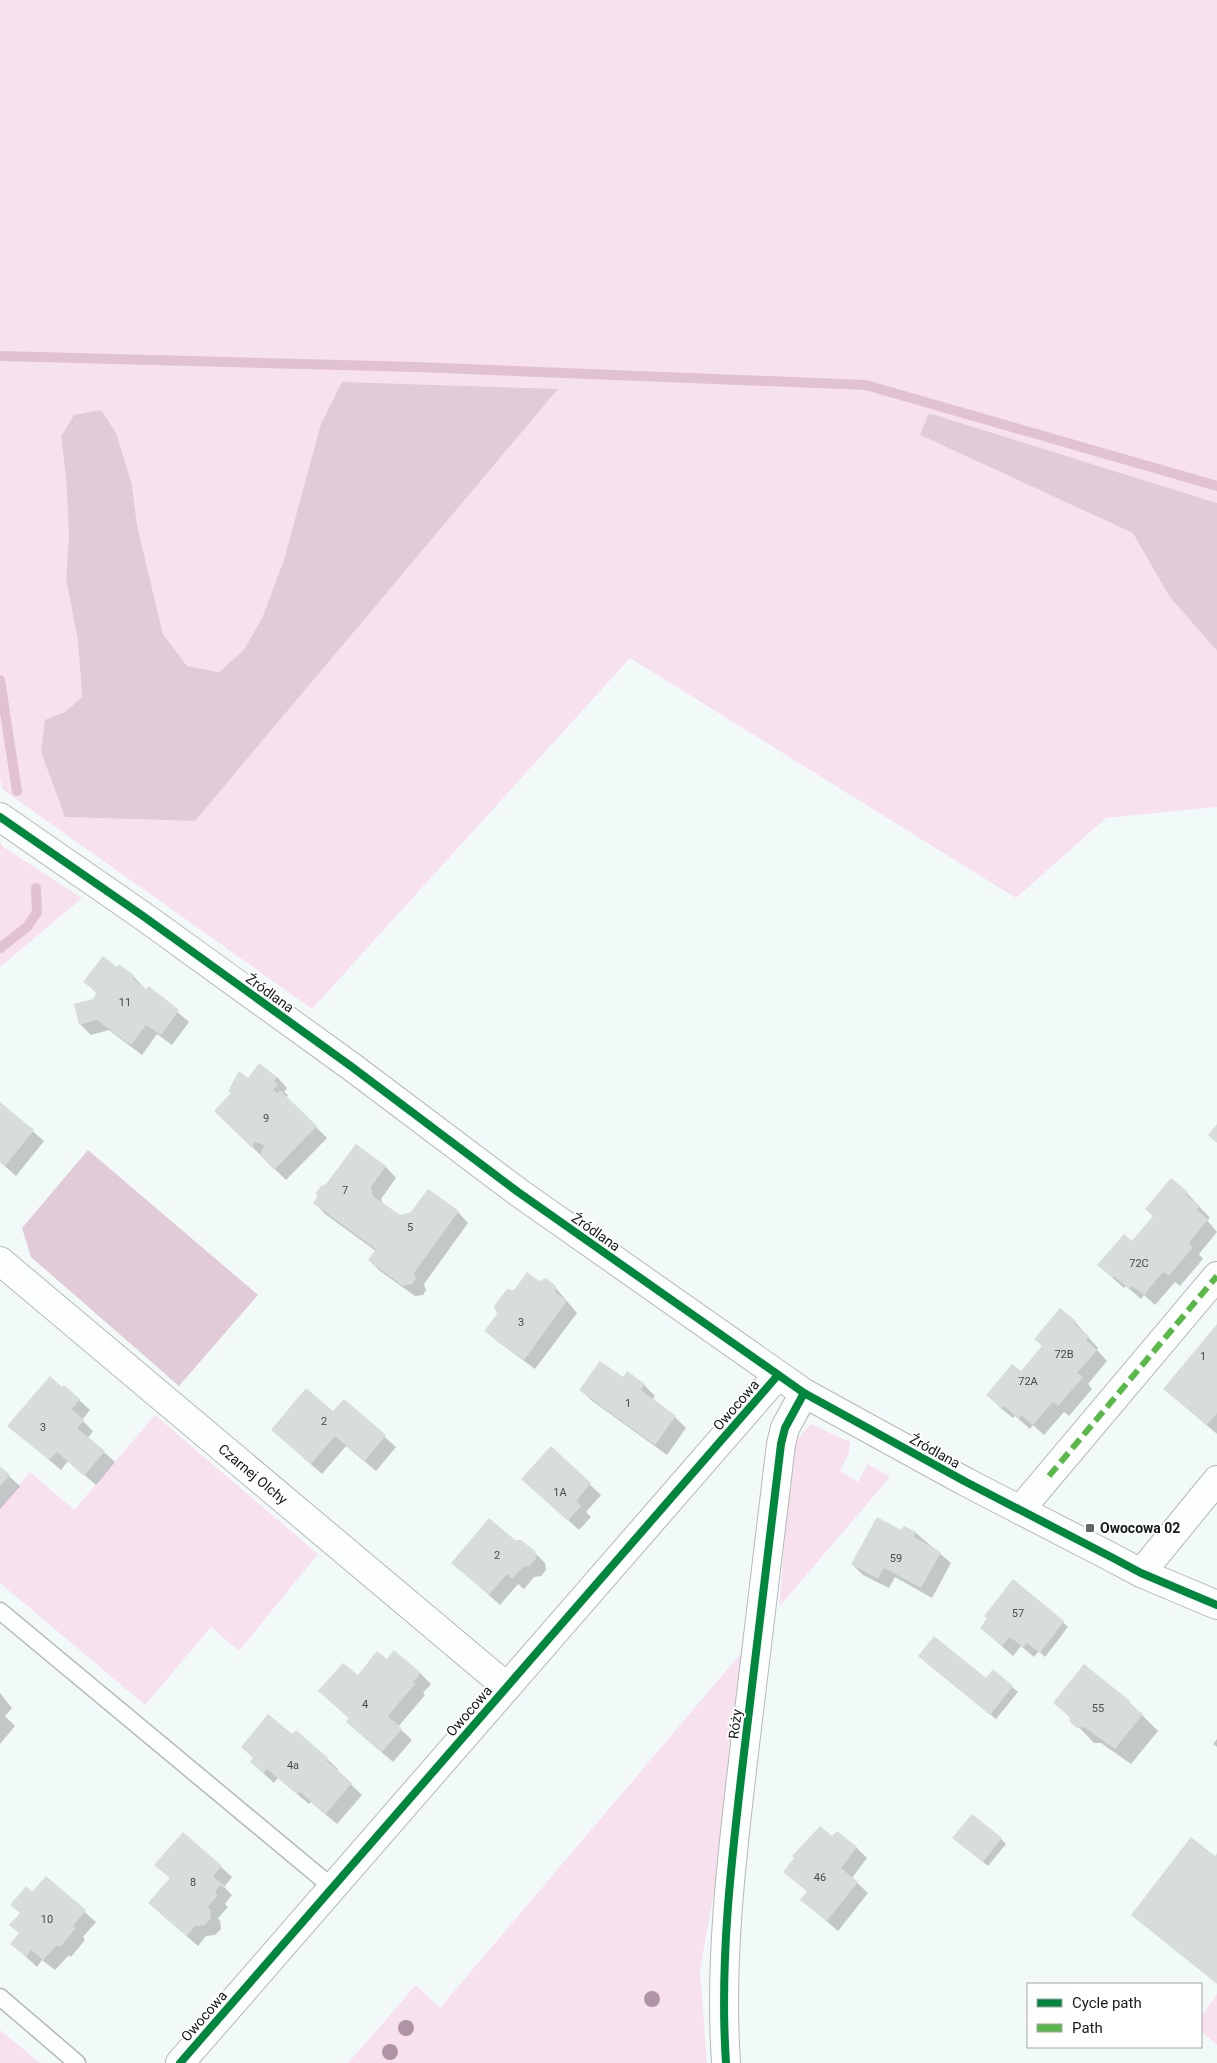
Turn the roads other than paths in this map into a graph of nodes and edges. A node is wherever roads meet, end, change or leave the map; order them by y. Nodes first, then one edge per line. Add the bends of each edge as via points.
1 (0, 817) edge
2 (0, 1261) edge
3 (1217, 1276) edge
4 (778, 1375) junction
5 (804, 1393) junction
6 (1217, 1480) edge
7 (1020, 1510) junction
8 (1141, 1572) junction
9 (1217, 1605) edge
10 (0, 1611) edge
11 (507, 1687) junction
12 (332, 1887) junction
13 (0, 1997) edge
14 (77, 2063) edge
15 (180, 2063) edge
16 (726, 2063) edge

1 - 4 street, Źródlana via 144,916 518,1192
2 - 11 street, Czarnej Olchy
3 - 7 street
4 - 5 street, Źródlana
4 - 11 street, Owocowa
5 - 7 street, Źródlana
5 - 16 street, Róży via 785,1428 781,1444 738,1808 727,1912
6 - 8 street
7 - 8 street, Źródlana
8 - 9 street, Źródlana
10 - 12 lane
11 - 12 street, Owocowa
12 - 15 street, Owocowa
13 - 14 lane

